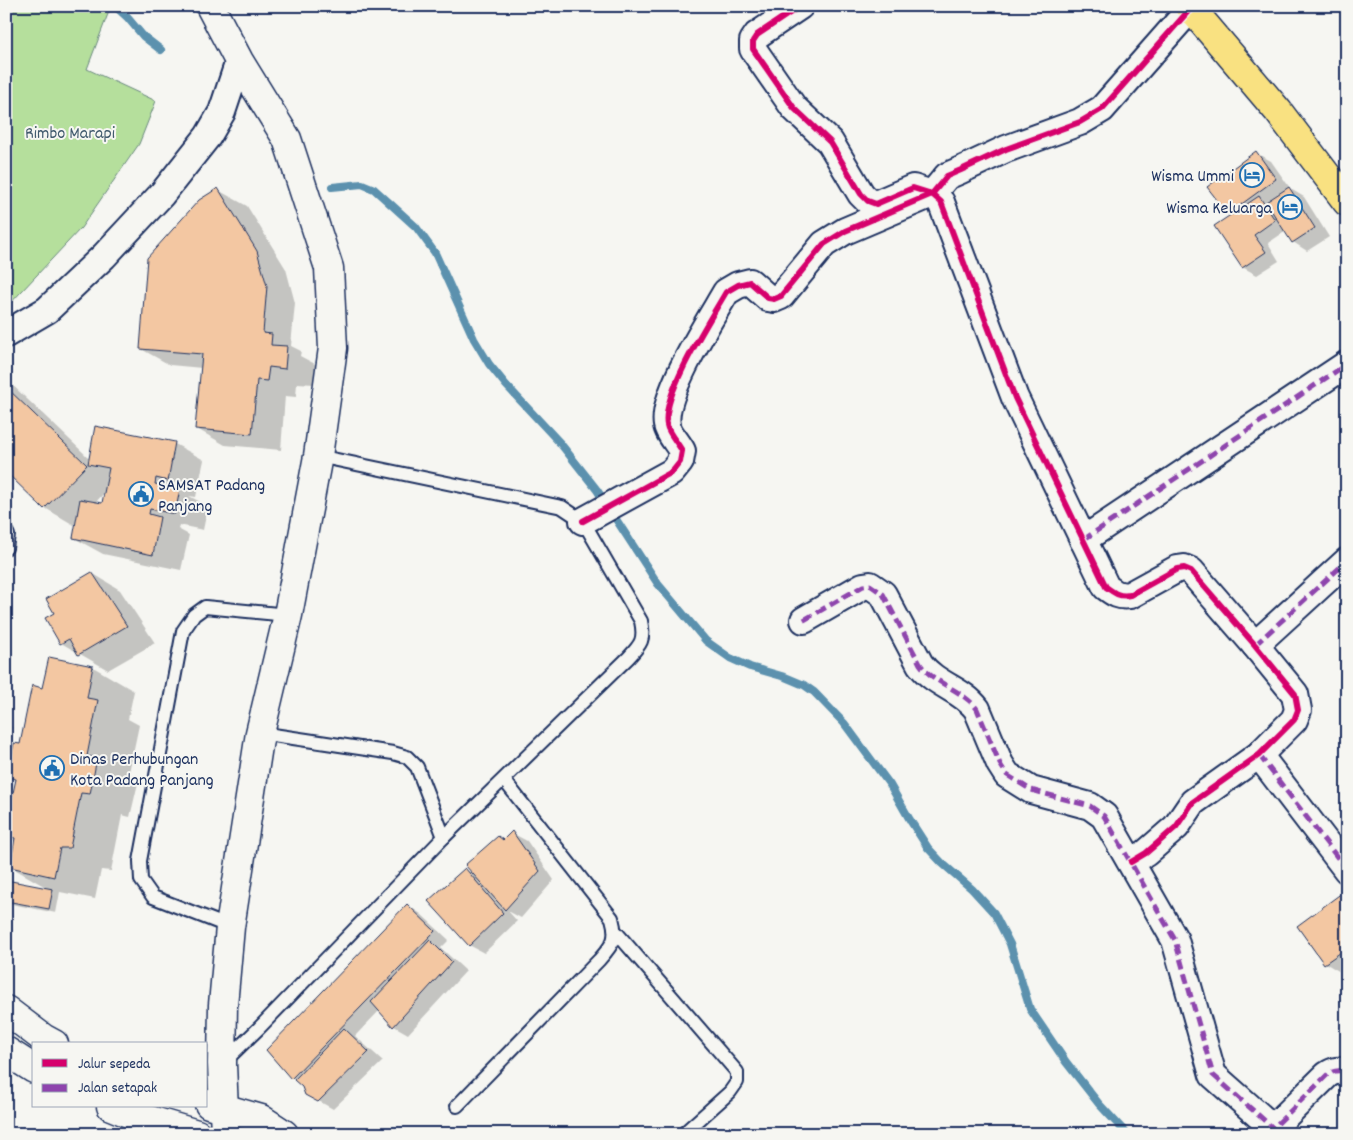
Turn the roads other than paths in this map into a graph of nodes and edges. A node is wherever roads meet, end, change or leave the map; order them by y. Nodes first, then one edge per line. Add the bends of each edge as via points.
1 (210, 6) edge
2 (800, 6) edge
3 (1190, 7) edge
4 (239, 61) junction
5 (932, 194) junction
6 (1347, 202) edge
7 (6, 334) edge
8 (1347, 364) edge
9 (318, 456) junction
10 (584, 521) junction
11 (6, 531) edge
12 (1083, 540) junction
13 (6, 548) edge
14 (1347, 561) edge
15 (288, 615) junction
16 (804, 620) dead end
17 (1255, 645) junction
18 (260, 733) junction
19 (1259, 755) junction
20 (504, 780) junction
21 (444, 837) junction
22 (1131, 862) junction
23 (1347, 870) edge
24 (230, 927) junction
25 (616, 932) junction
26 (6, 1010) edge
27 (51, 1042) edge
28 (6, 1051) edge
29 (222, 1064) junction
30 (32, 1068) edge
31 (1347, 1072) edge
32 (457, 1106) dead end
33 (116, 1108) edge
34 (219, 1115) edge
35 (1270, 1131) edge
36 (197, 1134) edge
37 (284, 1134) edge
38 (683, 1134) edge

1 - 4 main road
2 - 5 street via 753,41 753,49 794,108 830,142 868,201 876,204 913,188
3 - 5 street via 1102,109 1080,122 1006,149 947,176
3 - 6 highway via 1278,112
4 - 7 street via 222,112 208,136 162,194 47,310
4 - 9 main road via 287,139 329,268 333,348
5 - 10 street via 845,231 824,244 781,296 768,298 750,282 726,292 676,383 667,409 667,426 682,451 680,462 672,472
5 - 12 street via 941,202 1014,398
8 - 12 street
9 - 10 lane via 562,506
9 - 15 main road
10 - 20 lane via 641,621 644,633 628,658
11 - 13 lane
12 - 17 street via 1106,587 1122,596 1130,596 1177,569 1191,571
14 - 17 street
15 - 18 main road
15 - 24 lane via 205,607 183,630 179,650 140,861 141,880 153,897
16 - 22 street via 863,586 875,588 883,594 926,672 971,701 1008,775 1031,790 1097,809
17 - 19 street via 1295,694 1298,710 1294,720
18 - 21 lane via 407,757 417,768
18 - 24 main road
19 - 22 street via 1193,802 1176,826
19 - 23 street
20 - 21 lane
20 - 25 lane via 612,918
21 - 29 lane
22 - 35 street via 1175,940 1213,1075
24 - 29 main road
25 - 32 lane via 611,947
25 - 38 lane via 737,1072 737,1082 730,1092
26 - 27 main road
28 - 30 main road
29 - 34 main road
31 - 35 street via 1333,1070 1327,1074
33 - 36 main road
34 - 37 main road via 260,1119

